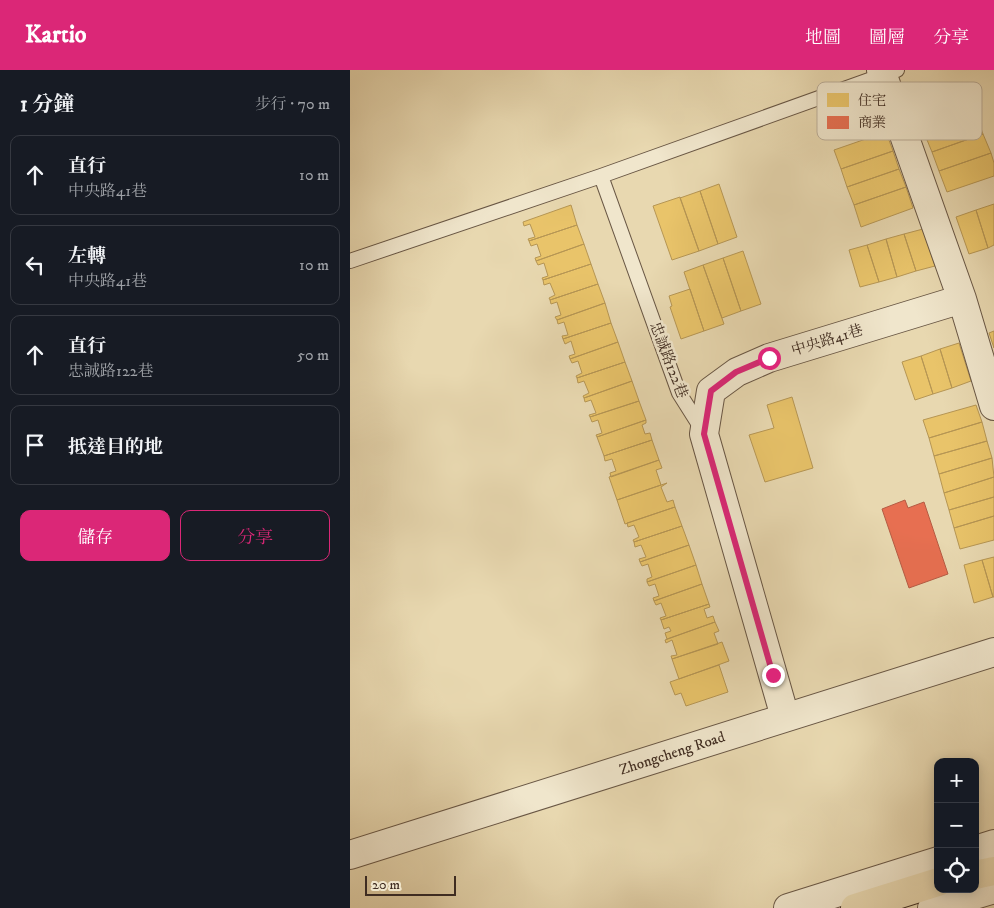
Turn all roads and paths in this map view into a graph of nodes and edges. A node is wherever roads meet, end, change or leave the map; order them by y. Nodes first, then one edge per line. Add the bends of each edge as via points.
1 (887, 71) edge
2 (857, 82) edge
3 (817, 97) edge
4 (910, 140) edge
5 (601, 176) junction
6 (350, 261) edge
7 (962, 299) junction
8 (994, 406) edge
9 (704, 434) junction
10 (994, 652) edge
11 (784, 717) junction
12 (994, 844) edge
13 (979, 849) edge
14 (350, 855) edge
15 (934, 862) edge
16 (994, 871) edge
17 (979, 874) edge
18 (934, 883) edge
19 (994, 888) edge
20 (788, 908) edge
21 (856, 908) edge
22 (932, 908) edge

1 - 2 lane
3 - 5 lane
4 - 7 street
5 - 6 lane
5 - 9 lane, 忠誠路122巷 via 679,393
7 - 8 street
7 - 9 street, 中央路41巷 via 769,358 736,372 711,391
9 - 11 street, 忠誠路122巷
10 - 11 street, Zhongcheng Road
11 - 14 street, Zhongcheng Road
12 - 13 street
15 - 20 street
16 - 17 highway
18 - 21 highway
19 - 22 street

